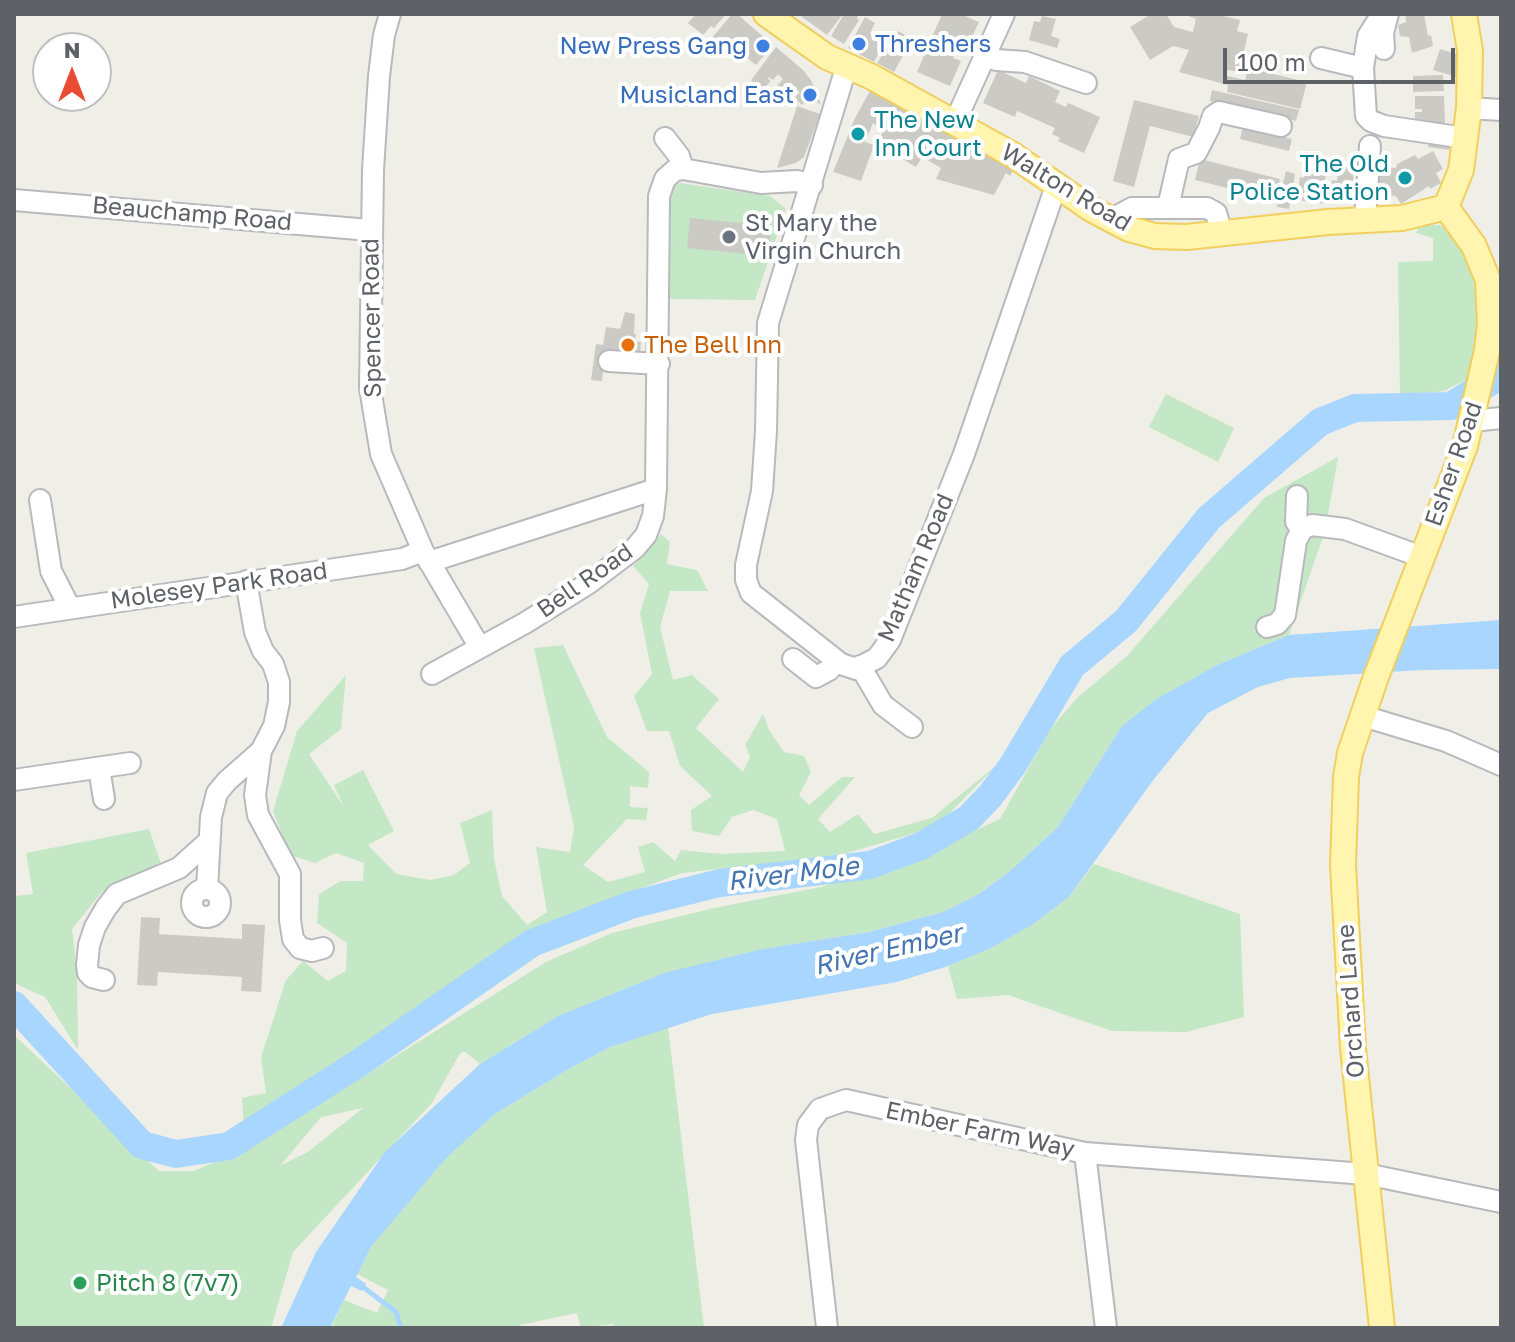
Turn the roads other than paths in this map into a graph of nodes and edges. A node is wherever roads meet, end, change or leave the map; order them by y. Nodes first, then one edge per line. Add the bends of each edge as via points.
1 (390, 14) edge
2 (766, 14) edge
3 (1004, 14) edge
4 (1382, 14) edge
5 (1388, 14) edge
6 (1464, 14) edge
7 (1384, 49) dead end
8 (985, 53) junction
9 (1321, 58) dead end
10 (847, 65) junction
11 (1363, 68) junction
12 (1086, 83) dead end
13 (1469, 108) junction
14 (1501, 110) edge
15 (955, 122) junction
16 (1281, 126) dead end
17 (665, 138) dead end
18 (1465, 138) junction
19 (1370, 146) dead end
20 (683, 169) junction
21 (1057, 183) junction
22 (812, 185) junction
23 (14, 200) edge
24 (1168, 207) junction
25 (1446, 207) junction
26 (1110, 220) junction
27 (1365, 220) junction
28 (370, 230) junction
29 (1222, 233) junction
30 (609, 361) dead end
31 (659, 364) junction
32 (1474, 414) junction
33 (1501, 418) edge
34 (656, 489) junction
35 (1297, 496) dead end
36 (40, 500) dead end
37 (1302, 529) junction
38 (426, 557) junction
39 (1422, 557) junction
40 (246, 581) junction
41 (70, 608) junction
42 (14, 617) edge
43 (1267, 627) dead end
44 (479, 646) junction
45 (793, 659) dead end
46 (836, 661) junction
47 (860, 666) junction
48 (432, 674) dead end
49 (1376, 677) joint
50 (1363, 716) junction
51 (912, 727) dead end
52 (261, 751) junction
53 (130, 763) dead end
54 (1501, 765) edge
55 (99, 768) junction
56 (14, 780) edge
57 (104, 799) dead end
58 (209, 841) junction
59 (207, 889) dead end
60 (323, 948) dead end
61 (104, 980) dead end
62 (1085, 1153) junction
63 (1366, 1174) junction
64 (1501, 1202) edge
65 (827, 1328) edge
66 (1106, 1328) edge
67 (1382, 1328) edge

1 - 28 street, Spencer Road via 379,76
2 - 10 main road, Walton Road via 817,51
3 - 8 street
4 - 11 street via 1368,36
5 - 7 street
6 - 13 main road via 1470,51
8 - 12 street
8 - 15 street
9 - 11 street
10 - 15 main road, Walton Road
10 - 22 street, Matham Road
11 - 18 street via 1366,116 1371,121
13 - 14 street
13 - 18 main road
15 - 21 main road, Walton Road
16 - 24 street via 1219,112 1213,116 1196,153 1179,159
17 - 20 street
18 - 25 main road via 1461,170
19 - 27 street
20 - 22 street via 761,183
20 - 31 street, Bell Road via 669,174 660,189
21 - 26 main road, Walton Road
21 - 47 street, Matham Road via 964,454 890,640 877,658
22 - 46 street, Matham Road via 768,323 762,491 746,580 751,593
23 - 28 street, Beauchamp Road
24 - 26 street via 1132,208
24 - 29 street via 1207,208 1216,213
25 - 27 main road, Walton Road
25 - 32 main road, Esher Road via 1474,246 1488,280 1490,324
26 - 29 main road, Walton Road via 1155,236
27 - 29 main road, Walton Road
28 - 38 street, Spencer Road via 370,388 381,454
30 - 31 street
31 - 34 street, Bell Road
32 - 33 street
32 - 39 main road, Esher Road
34 - 38 street, Molesey Park Road
34 - 44 street, Bell Road via 650,526 635,548 589,583
35 - 37 street via 1296,522
36 - 41 street via 51,571
37 - 39 street via 1326,525
37 - 43 street via 1285,615
38 - 40 street, Molesey Park Road
38 - 44 street, Spencer Road
39 - 49 main road, Esher Road
40 - 41 street, Molesey Park Road
40 - 52 street via 255,632 279,682 274,726
41 - 42 street, Molesey Park Road
44 - 48 street, Bell Road
45 - 46 street via 816,677
46 - 47 street, Matham Road
47 - 51 street via 883,705
49 - 50 main road, Orchard Lane
50 - 54 street via 1446,741
50 - 63 main road, Orchard Lane via 1346,777 1343,865
52 - 58 street via 217,793
52 - 60 street via 258,815 290,874 293,939 300,948
53 - 55 street
55 - 56 street
55 - 57 street
58 - 59 street
58 - 61 street via 179,868 117,894 106,908 95,927 87,965 92,977
62 - 63 street, Ember Farm Way
62 - 65 street, Ember Farm Way via 846,1100 820,1109 808,1125 806,1140
62 - 66 street
63 - 64 street, Ember Farm Way
63 - 67 main road, Orchard Lane

